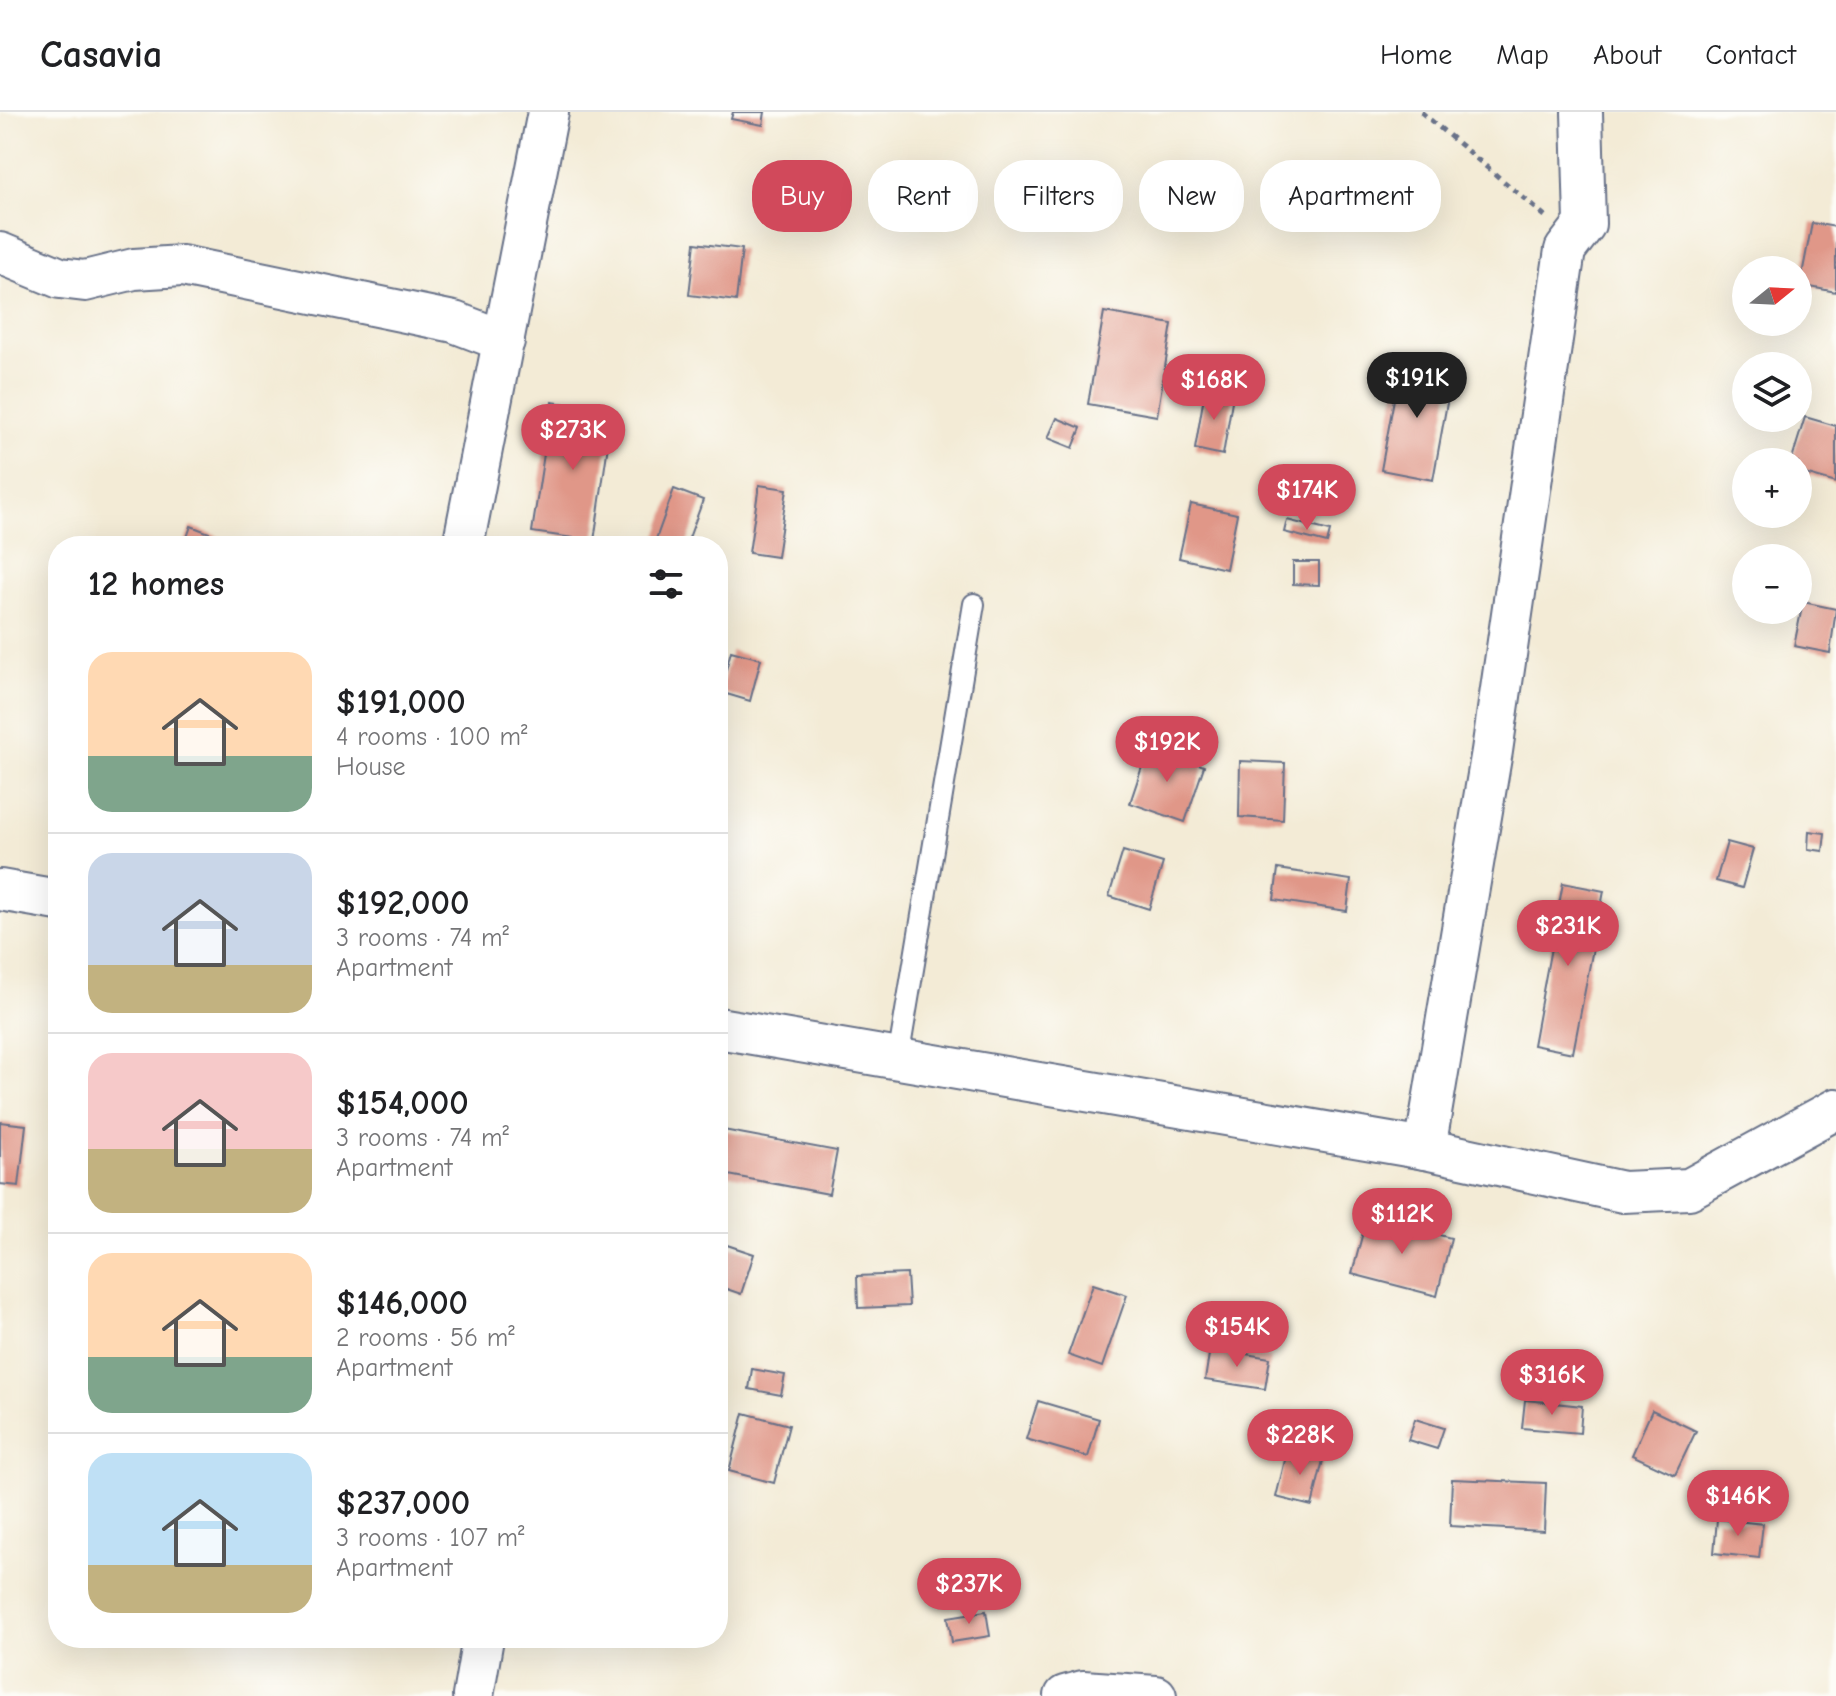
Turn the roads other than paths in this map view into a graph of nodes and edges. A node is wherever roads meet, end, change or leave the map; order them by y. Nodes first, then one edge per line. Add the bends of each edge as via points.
1 (548, 112) edge
2 (1582, 112) edge
3 (0, 253) edge
4 (504, 341) junction
5 (465, 536) edge
6 (974, 604) dead end
7 (0, 890) edge
8 (48, 898) edge
9 (728, 1030) edge
10 (898, 1059) junction
11 (1836, 1109) edge
12 (1425, 1149) junction
13 (481, 1648) edge
14 (473, 1696) edge
15 (1065, 1696) edge
16 (1156, 1696) edge

1 - 4 street
2 - 12 street via 1585,224 1565,250 1492,751
3 - 4 street via 60,278 85,281 134,269 182,266 454,322
4 - 5 street
6 - 10 lane
7 - 8 street
9 - 10 street
10 - 12 street
11 - 12 street via 1689,1189 1623,1192
13 - 14 street
15 - 16 street via 1083,1691

